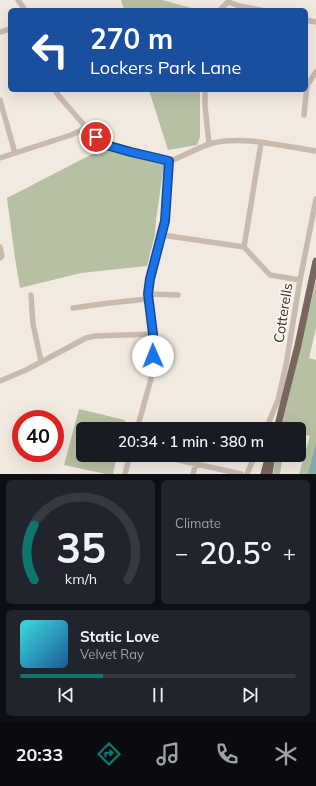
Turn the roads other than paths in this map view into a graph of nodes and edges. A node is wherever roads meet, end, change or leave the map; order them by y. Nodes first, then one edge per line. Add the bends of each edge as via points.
1 (228, 1) edge
2 (250, 8) edge
3 (316, 72) edge
4 (308, 84) edge
5 (56, 92) edge
6 (205, 92) edge
7 (306, 92) edge
8 (0, 100) edge
9 (304, 115) dead end
10 (86, 126) junction
11 (261, 143) junction
12 (209, 144) junction
13 (316, 151) edge
14 (15, 152) junction
15 (0, 158) edge
16 (169, 161) junction
17 (316, 199) edge
18 (162, 234) junction
19 (309, 238) junction
20 (316, 240) edge
21 (0, 247) edge
22 (244, 247) junction
23 (0, 258) edge
24 (316, 261) edge
25 (300, 280) junction
26 (31, 295) dead end
27 (178, 295) dead end
28 (148, 297) junction
29 (73, 308) dead end
30 (153, 334) junction
31 (41, 362) junction
32 (0, 381) edge
33 (139, 422) edge
34 (269, 422) edge
35 (279, 422) edge
36 (128, 462) edge
37 (187, 462) edge
38 (252, 462) edge
39 (268, 462) edge
40 (270, 462) edge
41 (196, 464) junction
42 (125, 474) edge
43 (193, 474) edge
44 (241, 474) edge
45 (247, 474) edge
46 (264, 474) edge
47 (269, 474) edge

1 - 2 street
3 - 4 street
5 - 10 street
6 - 12 street
7 - 9 street
8 - 14 street
10 - 14 street via 71,135
10 - 16 street via 106,145
11 - 12 street via 229,141
11 - 13 street
11 - 22 street
12 - 16 street
14 - 15 street
16 - 18 street
17 - 19 street, Cotterells
18 - 22 street
18 - 28 street
19 - 20 street
19 - 25 street, Cotterells
21 - 23 street
22 - 25 street via 270,274
24 - 35 main road
25 - 34 street, Cotterells via 286,365 278,400
26 - 31 street via 33,324
27 - 28 street
28 - 29 street
28 - 30 street
30 - 31 street via 86,338
30 - 33 street via 151,379
31 - 32 street
36 - 42 street
37 - 41 street
38 - 45 street
39 - 46 main road
40 - 47 main road
41 - 43 street
41 - 44 street

